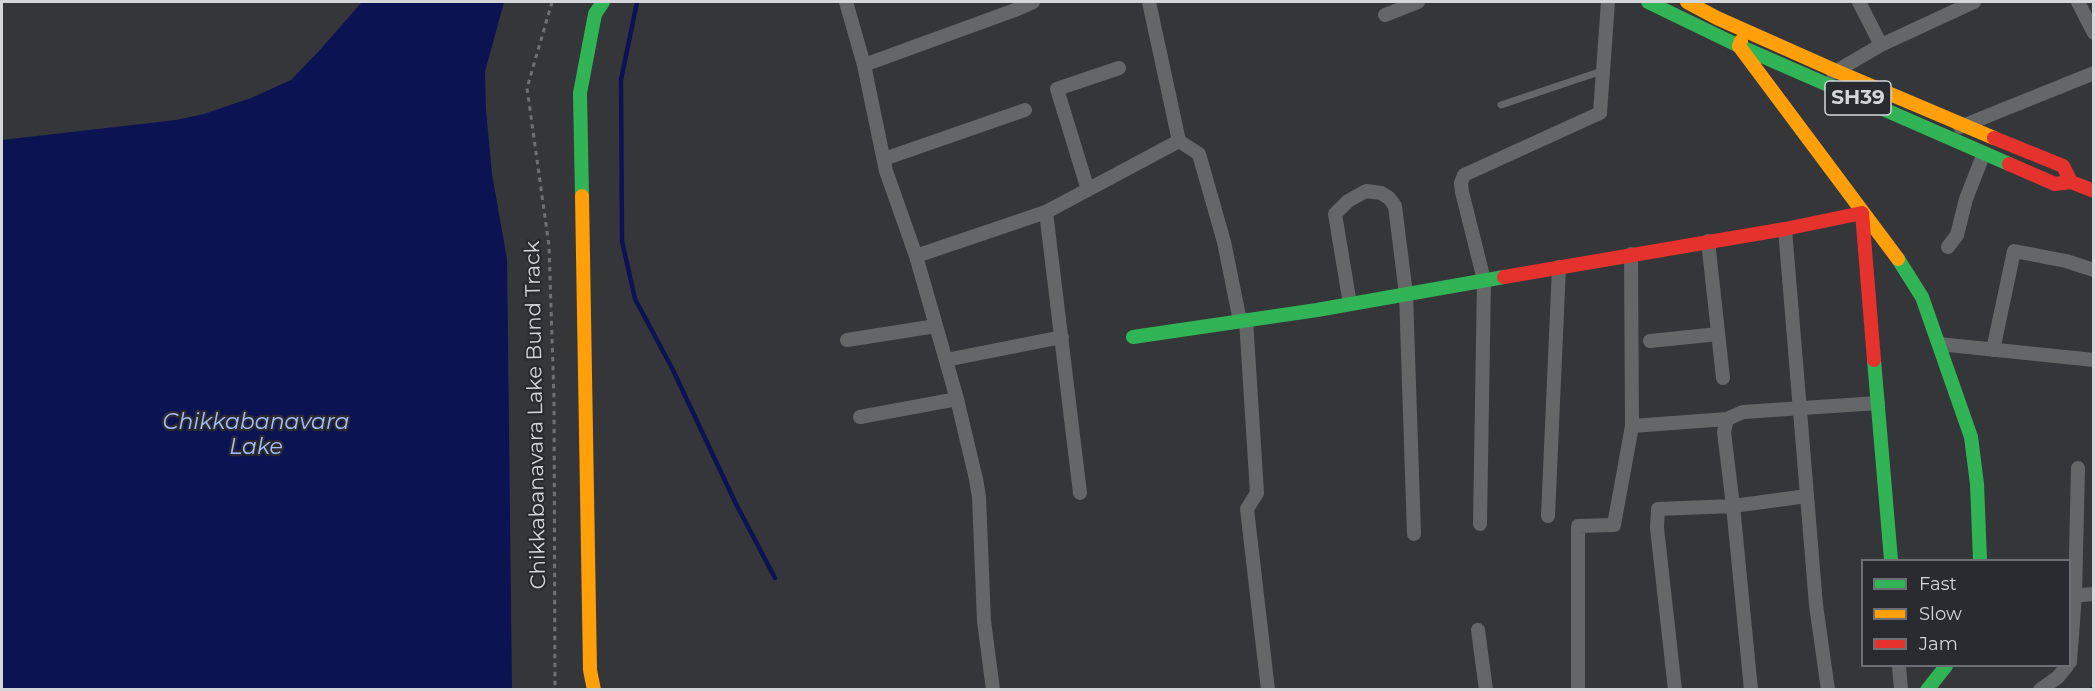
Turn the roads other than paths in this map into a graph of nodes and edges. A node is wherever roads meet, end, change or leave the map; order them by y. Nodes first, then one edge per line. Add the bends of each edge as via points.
1 (603, 2) edge
2 (846, 2) edge
3 (1033, 2) edge
4 (1149, 2) edge
5 (1418, 2) edge
6 (1608, 2) edge
7 (1648, 2) edge
8 (1687, 2) edge
9 (1859, 2) edge
10 (1974, 2) edge
11 (2078, 2) edge
12 (1385, 15) dead end
13 (1745, 30) junction
14 (2094, 33) edge
15 (1881, 45) junction
16 (1739, 46) junction
17 (864, 65) junction
18 (1119, 68) dead end
19 (1602, 71) junction
20 (1836, 71) junction
21 (2094, 73) edge
22 (1818, 81) junction
23 (1501, 105) dead end
24 (1025, 110) dead end
25 (1962, 126) junction
26 (1941, 134) junction
27 (1179, 141) junction
28 (1984, 153) junction
29 (884, 159) junction
30 (2071, 182) junction
31 (1088, 190) junction
32 (2094, 191) edge
33 (1046, 212) junction
34 (1862, 213) junction
35 (1785, 229) junction
36 (1708, 241) junction
37 (1948, 247) dead end
38 (1631, 254) junction
39 (916, 256) junction
40 (1559, 267) junction
41 (2094, 270) edge
42 (1484, 280) junction
43 (1406, 294) junction
44 (1350, 304) junction
45 (1243, 321) junction
46 (936, 326) junction
47 (1718, 334) junction
48 (1062, 337) junction
49 (1133, 337) dead end
50 (847, 340) dead end
51 (1650, 341) dead end
52 (1939, 345) junction
53 (1993, 350) junction
54 (946, 360) junction
55 (2094, 360) edge
56 (1723, 378) dead end
57 (957, 399) junction
58 (1878, 403) junction
59 (1800, 408) junction
60 (860, 417) dead end
61 (1727, 419) junction
62 (1632, 426) junction
63 (2078, 468) dead end
64 (1080, 493) dead end
65 (1807, 496) junction
66 (1732, 506) junction
67 (1548, 516) dead end
68 (1480, 524) dead end
69 (1414, 534) dead end
70 (1891, 559) edge
71 (1980, 559) edge
72 (2094, 594) edge
73 (2072, 595) edge
74 (2071, 612) edge
75 (1478, 630) dead end
76 (1899, 667) edge
77 (1945, 667) edge
78 (2066, 667) edge
79 (594, 690) edge
80 (993, 690) edge
81 (1268, 690) edge
82 (1486, 690) edge
83 (1578, 690) edge
84 (1676, 690) edge
85 (1751, 690) edge
86 (1828, 690) edge
87 (1901, 690) edge
88 (1927, 690) edge
89 (2040, 690) edge

1 - 79 street via 596,14 580,93 590,670
2 - 17 street
3 - 17 street
4 - 27 street
5 - 12 street
6 - 19 street
7 - 16 street, SH39
8 - 13 street
9 - 15 street
10 - 15 street
11 - 14 street
13 - 16 street
13 - 20 street
15 - 20 street
16 - 22 street, SH39
16 - 34 street
17 - 29 street
18 - 31 street via 1057,89
19 - 23 lane
19 - 42 street via 1600,113 1464,175 1462,192
20 - 22 street
20 - 25 street
21 - 25 street
22 - 26 street, SH39
24 - 29 street
25 - 26 street
25 - 30 street via 2063,166
26 - 28 street, SH39
27 - 31 street
27 - 45 street via 1199,153
28 - 30 street, SH39 via 2055,184
28 - 37 street via 1957,235
29 - 39 street
30 - 32 street, SH39
31 - 33 street
33 - 39 street
33 - 48 street
34 - 35 street
34 - 52 street via 1922,297
34 - 58 street
35 - 36 street
35 - 59 street
36 - 38 street
36 - 47 street
38 - 40 street
38 - 62 street
39 - 46 street
40 - 42 street
40 - 67 street
41 - 53 street via 2014,251
42 - 43 street
42 - 68 street
43 - 44 street
43 - 44 street via 1395,206 1381,193 1365,191 1335,214
43 - 69 street
44 - 45 street
45 - 49 street
45 - 81 street via 1257,493 1246,509
46 - 50 street
46 - 54 street
47 - 51 street
47 - 56 street
48 - 54 street
48 - 64 street
52 - 53 street
52 - 71 street via 1971,437
53 - 55 street
54 - 57 street
57 - 60 street
57 - 80 street via 978,497 984,621
58 - 59 street
58 - 70 street
59 - 61 street via 1743,412
59 - 65 street
61 - 62 street
61 - 66 street via 1724,432
62 - 83 street via 1614,525 1578,526
63 - 73 street
65 - 66 street
65 - 86 street
66 - 84 street via 1658,509
66 - 85 street
72 - 73 street
73 - 74 street
75 - 82 street
76 - 87 street
77 - 88 street
78 - 89 street

